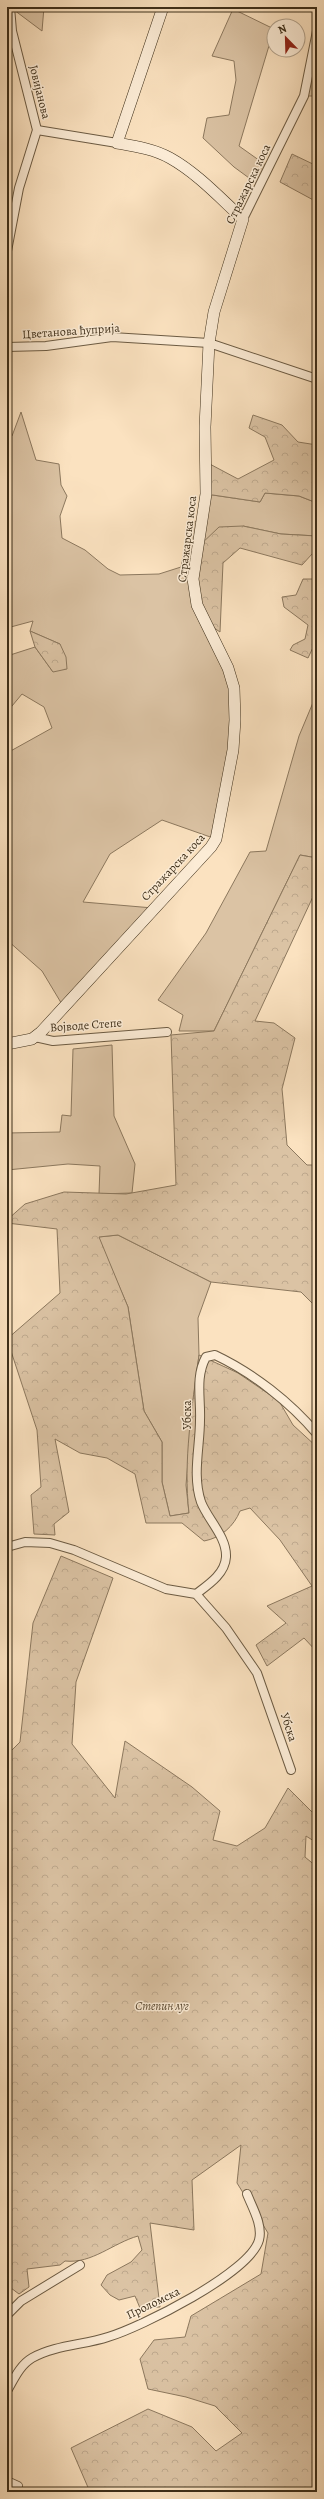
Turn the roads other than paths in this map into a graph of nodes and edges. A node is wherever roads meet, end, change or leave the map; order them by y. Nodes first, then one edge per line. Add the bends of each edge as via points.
1 (10, 7) edge
2 (163, 7) edge
3 (317, 31) edge
4 (37, 130) junction
5 (117, 143) junction
6 (243, 219) junction
7 (7, 252) edge
8 (209, 343) junction
9 (7, 347) edge
10 (317, 379) edge
11 (168, 1032) dead end
12 (35, 1038) junction
13 (7, 1044) edge
14 (317, 1434) edge
15 (7, 1547) edge
16 (196, 1594) junction
17 (291, 1770) dead end
18 (247, 2194) dead end
19 (80, 2265) dead end
20 (7, 2315) edge
21 (7, 2391) edge
22 (7, 2481) edge
23 (18, 2486) dead end

1 - 4 street, Јовијанова via 12,31
2 - 5 street
3 - 6 street, Стражарска коса via 304,96
4 - 5 street
4 - 7 street, Јовијанова via 19,188
5 - 6 street via 170,158 197,177
6 - 8 street, Стражарска коса via 214,312
8 - 9 street, Цветанова ћуприја via 112,337 46,346
8 - 10 street, Цветанова ћуприја
8 - 12 street, Стражарска коса via 205,427 206,494 194,566 194,591 204,621 231,676 235,705 233,750 216,839
11 - 12 street, Војводе Степе via 54,1042
12 - 13 street, Војводе Степе
14 - 16 street, Убска via 281,1398 235,1366 215,1355 206,1357 199,1389 197,1482 202,1503 223,1541 226,1556 218,1575
15 - 16 street via 25,1542 50,1543 74,1550 166,1589
16 - 17 street, Убска via 226,1628 257,1673
18 - 21 street, Проломска via 260,2229 259,2239 252,2254 232,2273 188,2299 114,2335 33,2358 16,2374
19 - 20 street via 21,2301
22 - 23 street

